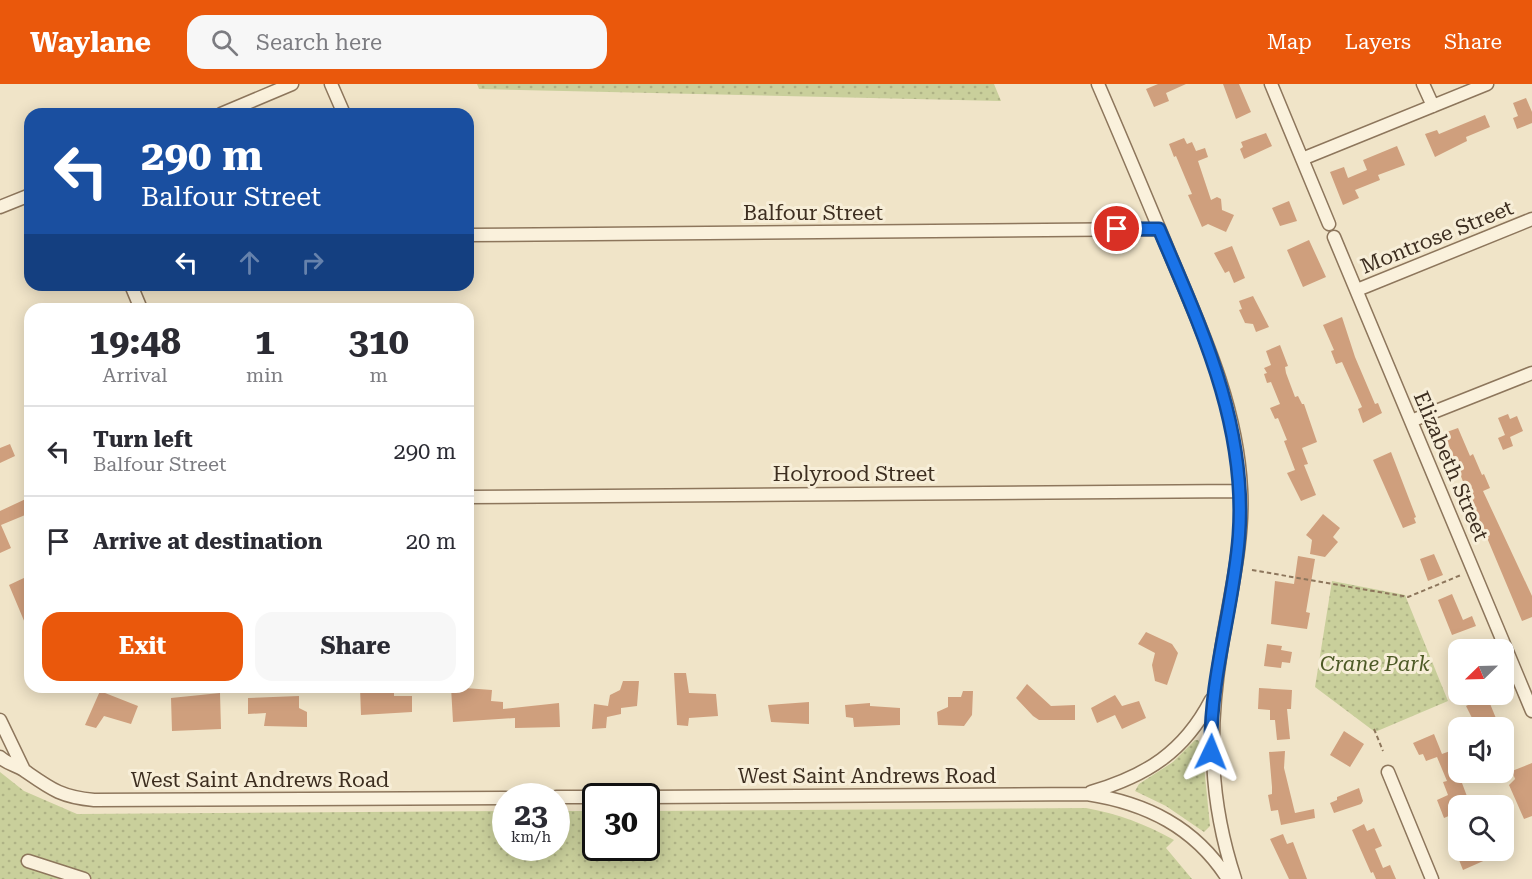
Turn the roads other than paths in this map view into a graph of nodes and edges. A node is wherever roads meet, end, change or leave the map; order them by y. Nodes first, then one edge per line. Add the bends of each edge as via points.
1 (292, 84) edge
2 (331, 84) edge
3 (1098, 84) edge
4 (1271, 84) edge
5 (1424, 84) edge
6 (1488, 84) edge
7 (1433, 106) junction
8 (235, 108) edge
9 (341, 108) edge
10 (1302, 159) junction
11 (24, 197) edge
12 (0, 207) edge
13 (1532, 219) edge
14 (1159, 229) junction
15 (474, 235) edge
16 (1357, 290) junction
17 (1532, 373) edge
18 (1411, 421) junction
19 (1241, 491) junction
20 (474, 497) edge
21 (1214, 694) junction
22 (1532, 711) edge
23 (0, 720) edge
24 (0, 757) edge
25 (24, 770) junction
26 (1388, 772) dead end
27 (1087, 794) junction
28 (660, 796) edge
29 (492, 798) edge
30 (28, 861) dead end
31 (84, 879) edge
32 (1228, 879) edge
33 (1235, 879) edge
34 (1432, 879) edge

1 - 8 street
2 - 9 street
3 - 14 street
4 - 10 street, Elizabeth Street
5 - 7 street
6 - 7 street
7 - 10 street
10 - 16 street, Elizabeth Street
11 - 12 street
13 - 16 street, Montrose Street
14 - 15 street, Balfour Street
14 - 19 street via 1220,379 1238,453
16 - 18 street, Elizabeth Street
17 - 18 street
18 - 22 street, Elizabeth Street
19 - 20 street, Holyrood Street
19 - 21 street via 1239,536
21 - 27 street, West Saint Andrews Road via 1192,731 1158,763 1125,782
21 - 33 street via 1214,795
23 - 25 street, West Saint Andrews Road
24 - 25 street, West Saint Andrews Road
25 - 29 street, West Saint Andrews Road via 54,792 74,799
26 - 34 street
27 - 28 street, West Saint Andrews Road
27 - 32 street, West Saint Andrews Road via 1140,806 1177,825 1201,845
30 - 31 street

